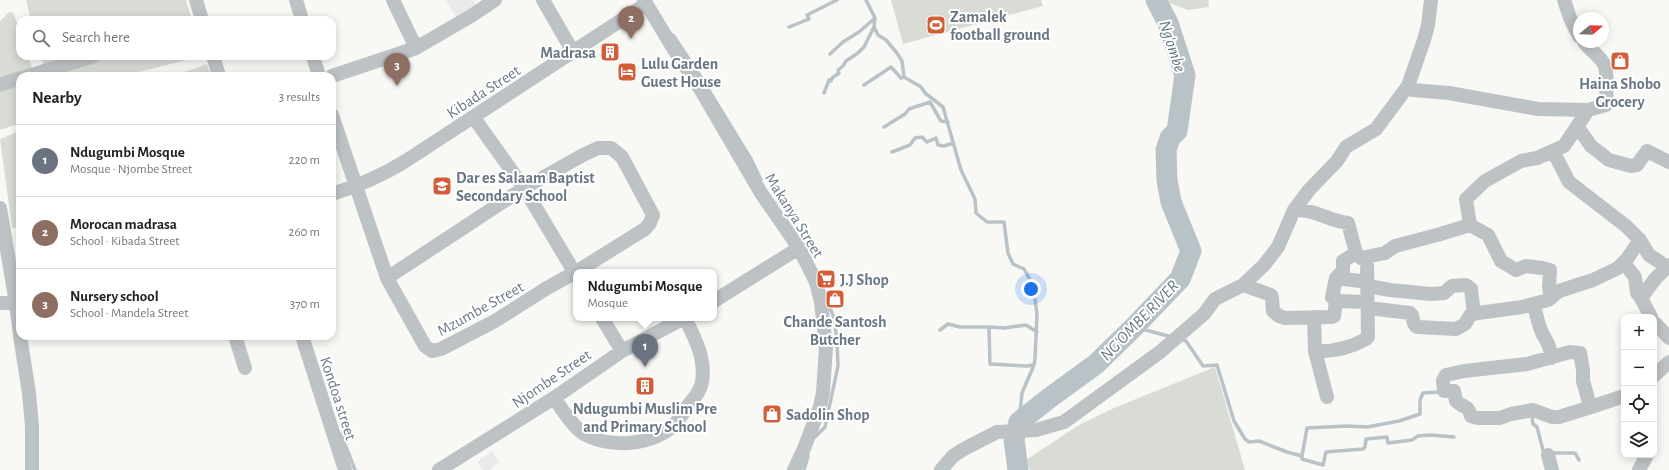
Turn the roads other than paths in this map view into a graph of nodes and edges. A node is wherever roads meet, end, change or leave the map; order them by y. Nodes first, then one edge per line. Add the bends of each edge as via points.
1 (196, 0) edge
2 (296, 0) edge
3 (393, 0) edge
4 (495, 0) edge
5 (543, 0) edge
6 (1564, 0) edge
7 (645, 2) edge
8 (1432, 2) edge
9 (201, 16) edge
10 (301, 16) edge
11 (1573, 24) edge
12 (416, 48) junction
13 (1590, 48) edge
14 (573, 52) junction
15 (81, 60) edge
16 (214, 60) edge
17 (314, 60) edge
18 (41, 72) edge
19 (218, 72) edge
20 (318, 72) edge
21 (336, 75) edge
22 (16, 79) edge
23 (0, 84) edge
24 (1408, 86) junction
25 (1588, 110) junction
26 (474, 118) junction
27 (1577, 126) junction
28 (336, 127) edge
29 (1555, 150) junction
30 (1669, 162) edge
31 (356, 186) junction
32 (524, 188) junction
33 (336, 193) edge
34 (0, 208) edge
35 (1294, 210) junction
36 (1470, 225) junction
37 (1640, 240) junction
38 (799, 248) junction
39 (1359, 255) junction
40 (1624, 264) junction
41 (1667, 267) edge
42 (574, 269) edge
43 (582, 269) edge
44 (573, 275) edge
45 (387, 278) junction
46 (1336, 278) junction
47 (1368, 284) junction
48 (1243, 285) junction
49 (1550, 298) junction
50 (1640, 298) junction
51 (717, 299) edge
52 (1336, 301) junction
53 (0, 303) edge
54 (16, 303) joint
55 (1534, 304) junction
56 (1368, 305) junction
57 (1474, 314) junction
58 (1649, 314) edge
59 (1314, 318) junction
60 (604, 321) edge
61 (678, 321) edge
62 (686, 321) edge
63 (1657, 325) edge
64 (1669, 338) edge
65 (21, 340) edge
66 (236, 340) edge
67 (303, 340) edge
68 (622, 351) junction
69 (1315, 351) junction
70 (1551, 358) junction
71 (1669, 362) edge
72 (245, 368) dead end
73 (1657, 373) edge
74 (1327, 397) dead end
75 (554, 398) junction
76 (1621, 399) edge
77 (1588, 408) junction
78 (1548, 455) dead end
79 (1645, 458) edge
80 (32, 470) edge
81 (345, 470) edge
82 (440, 470) edge
83 (794, 470) edge
84 (941, 470) edge
85 (1552, 470) edge
86 (1639, 470) edge

1 - 9 street
2 - 10 street
3 - 12 street
4 - 12 street
5 - 14 street
6 - 11 street
7 - 14 street, Kibada Street
7 - 38 street, Makanya Street via 699,86 761,193
8 - 24 street via 1424,40
12 - 21 street
13 - 25 street via 1602,60 1607,72 1606,105
14 - 26 street, Kibada Street
15 - 18 street
16 - 19 street
17 - 20 street
22 - 23 street
24 - 25 street via 1413,90 1449,92 1538,109
24 - 35 street via 1376,129 1346,147 1338,161 1309,190
25 - 27 street
26 - 31 street, Kibada Street via 381,176
26 - 32 street
27 - 29 street via 1564,146
27 - 30 street via 1591,146 1609,160 1631,166 1637,165 1647,151
28 - 31 street, Mzumbe Street
29 - 36 street via 1537,158 1521,161 1485,181 1466,199
29 - 37 street via 1558,164 1569,182
31 - 33 street, Kibada Street
31 - 45 street, Mzumbe Street
32 - 42 street
32 - 43 street, Mzumbe Street via 598,148 611,148 622,156 653,215 645,229
32 - 45 street, Mzumbe Street
34 - 54 street
35 - 39 street via 1311,211 1336,222 1348,223
35 - 48 street via 1278,247
36 - 39 street via 1395,246 1385,252
36 - 49 street via 1488,235 1502,261 1516,270 1526,266 1550,270
37 - 40 street
37 - 41 street via 1649,255
38 - 51 street
38 - 83 street, Makanya Street via 816,282 825,326 826,347 820,407
39 - 46 street via 1343,261 1343,271
39 - 47 street via 1367,260
40 - 49 street
40 - 50 street via 1635,277
41 - 50 street
44 - 45 street, Mzumbe Street via 495,321 441,349 432,350 425,346
46 - 47 street
46 - 52 street via 1332,297
47 - 56 street
47 - 57 street via 1390,290 1431,294 1444,293 1452,286 1466,285 1472,294
48 - 59 street via 1271,295 1274,311 1279,316
48 - 84 street via 1215,300 1204,314 1160,352 1064,422 1036,430 997,432 953,456
49 - 55 street
50 - 58 street
52 - 56 street
52 - 59 street via 1334,316
53 - 54 street
55 - 57 street
55 - 70 street via 1537,320 1549,344
56 - 57 street via 1410,313 1417,327 1441,330 1456,330
56 - 69 street via 1369,334 1366,339 1347,348
59 - 69 street
60 - 68 street
61 - 68 street, Njombe Street
62 - 75 street via 697,341 703,364 702,382 697,396 674,424 658,437 612,443 587,436 573,424
63 - 64 street
65 - 80 street via 32,426
66 - 72 street
67 - 81 street, Kondoa street
68 - 75 street, Njombe Street
69 - 74 street
70 - 77 street via 1570,352 1580,353 1583,381 1590,402
70 - 77 street via 1527,364 1446,375 1443,381 1444,391 1454,391 1456,401 1470,410 1471,416 1478,418 1500,418 1527,410 1559,417
71 - 73 street
75 - 82 street, Njombe Street
76 - 77 street via 1608,400
78 - 85 street
79 - 86 street

